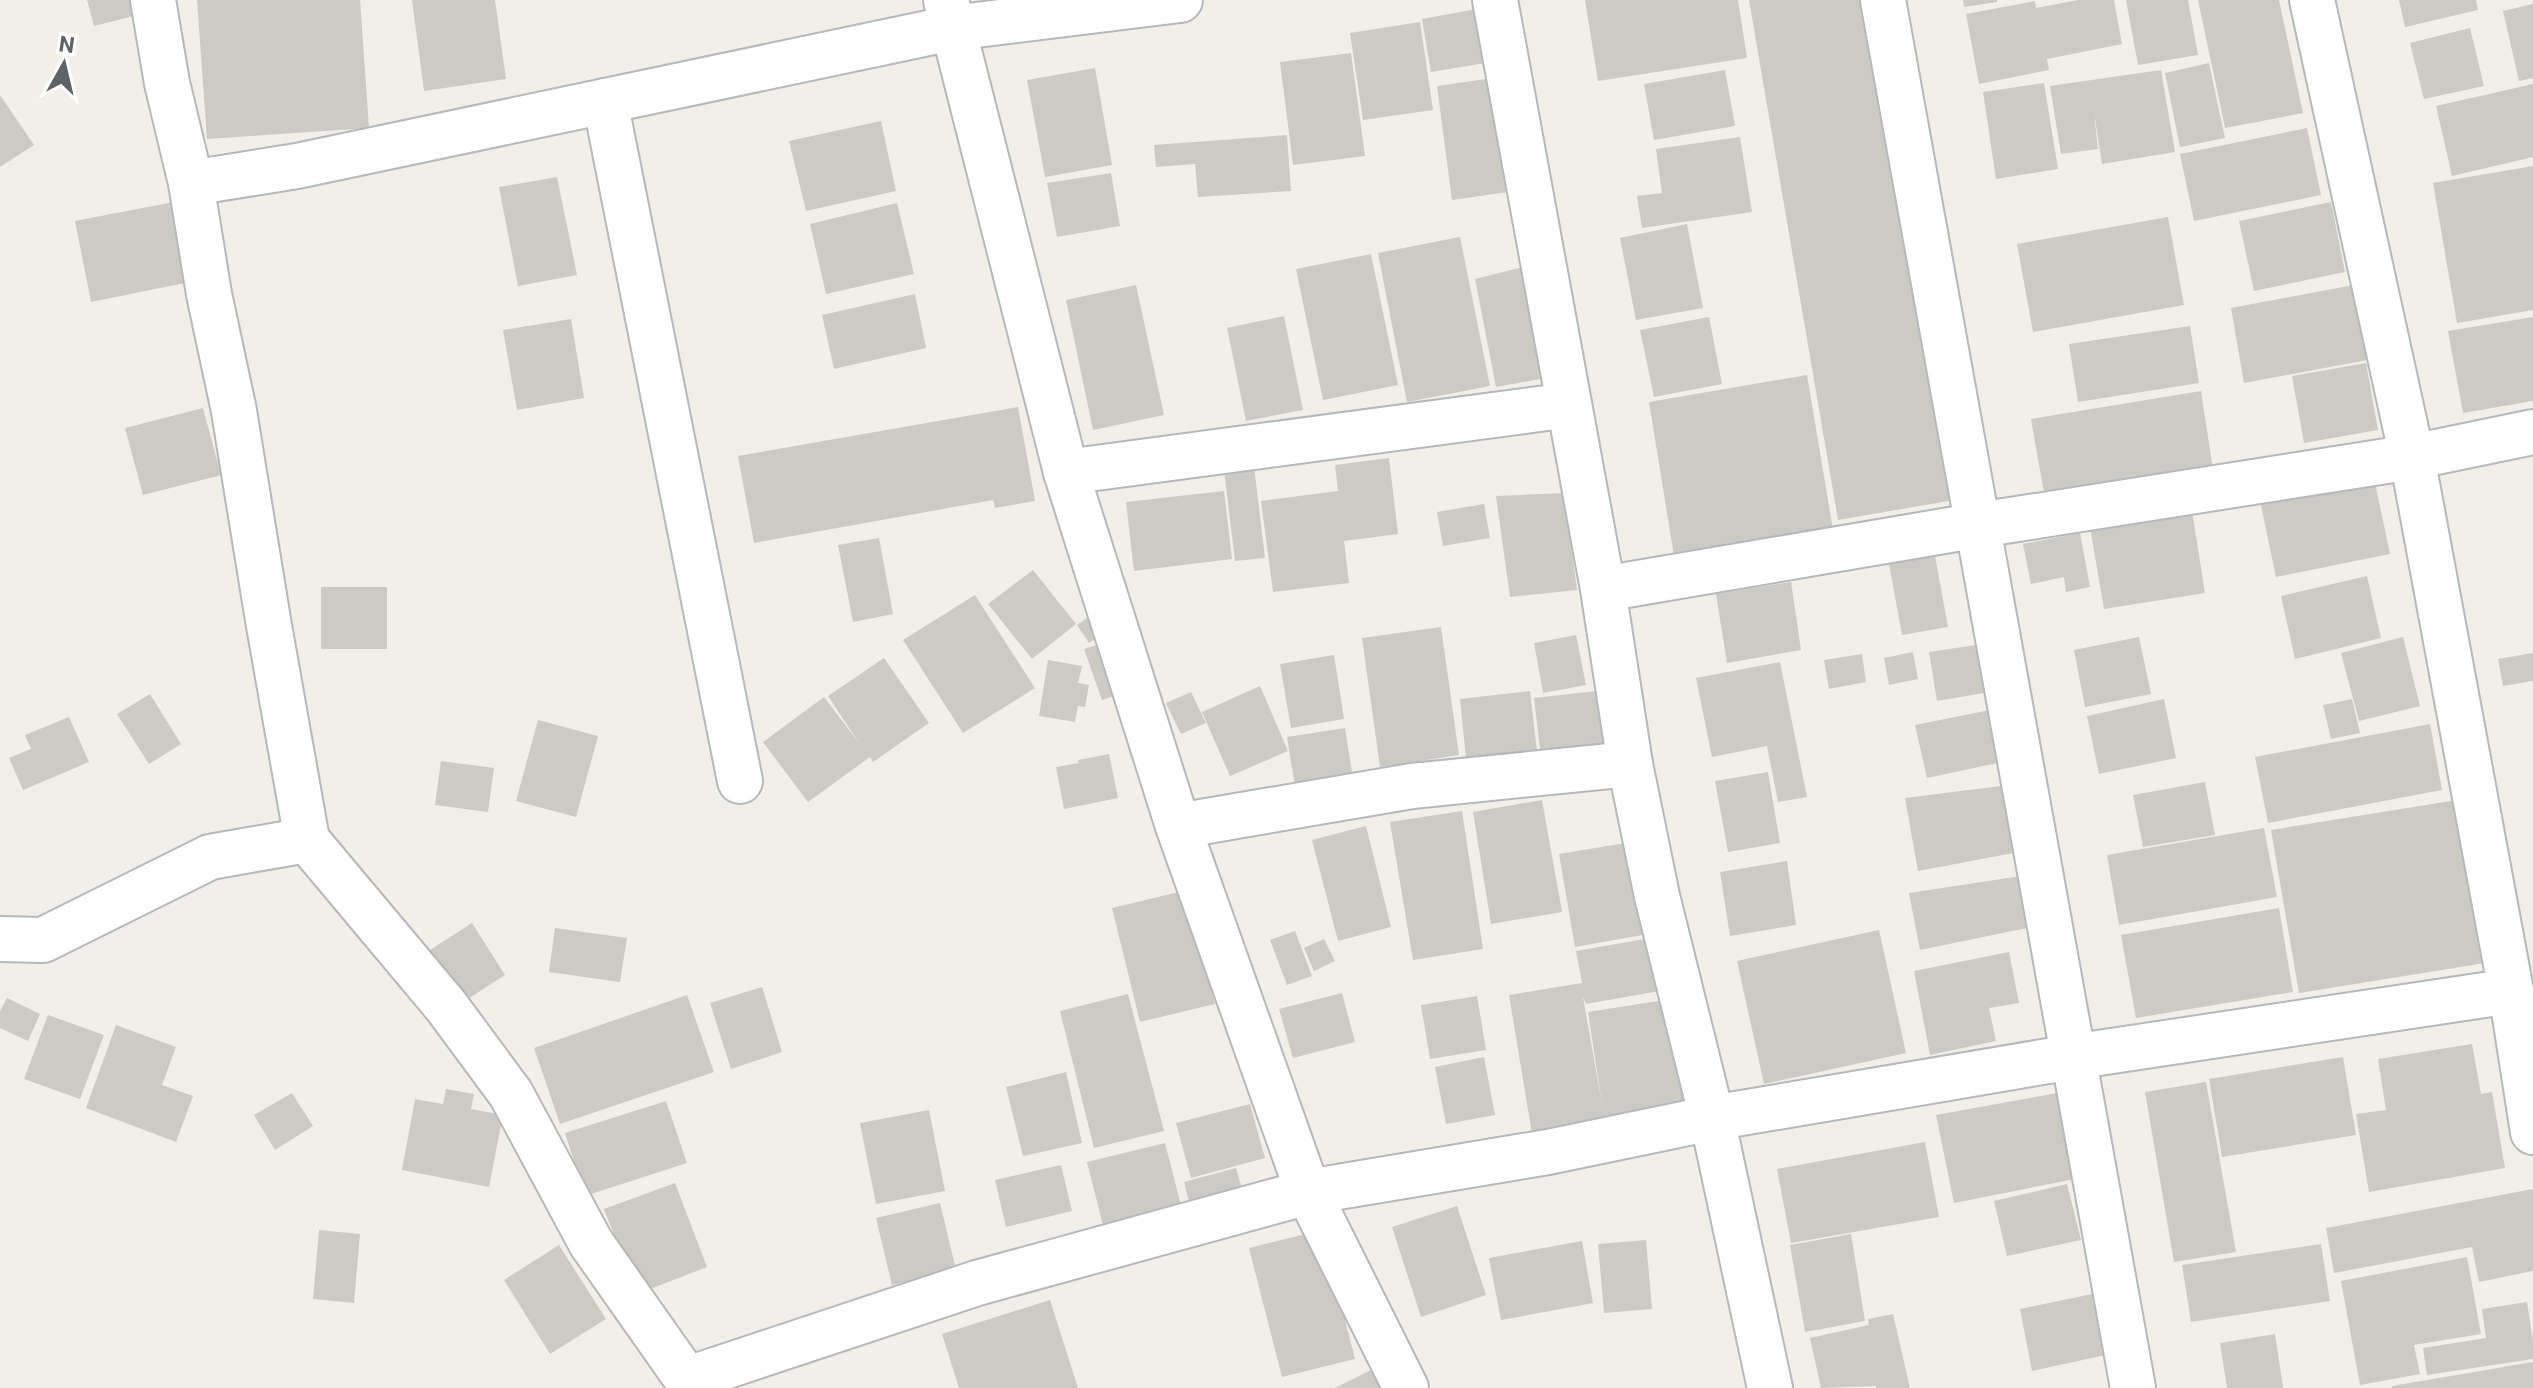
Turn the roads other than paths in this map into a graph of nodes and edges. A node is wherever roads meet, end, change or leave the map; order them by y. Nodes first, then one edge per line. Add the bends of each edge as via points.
1 (153, 0) edge
2 (1180, 0) edge
3 (1495, 0) edge
4 (1883, 0) edge
5 (2312, 0) edge
6 (949, 14) edge
7 (605, 101) junction
8 (191, 183) junction
9 (1569, 405) junction
10 (2533, 432) edge
11 (2412, 457) junction
12 (1066, 472) junction
13 (1979, 525) junction
14 (1603, 589) junction
15 (1630, 764) junction
16 (740, 781) dead end
17 (1178, 826) junction
18 (307, 840) junction
19 (0, 939) edge
20 (2511, 991) junction
21 (2072, 1057) junction
22 (2527, 1058) edge
23 (1712, 1118) junction
24 (2533, 1132) edge
25 (1308, 1192) junction
26 (691, 1384) edge
27 (1406, 1388) edge
28 (1770, 1388) edge
29 (2133, 1388) edge

1 - 8 street
2 - 6 street
3 - 9 street
4 - 13 street
5 - 11 street
6 - 7 street
6 - 12 street
7 - 8 street
7 - 16 street
8 - 18 street
9 - 12 street
9 - 14 street
10 - 11 street
11 - 13 street
11 - 20 street
12 - 17 street
13 - 14 street
13 - 21 street
14 - 15 street
15 - 17 street via 1412,786
15 - 23 street
17 - 25 street
18 - 19 street via 210,857 43,940
18 - 26 street via 446,1006 511,1094 591,1243
20 - 21 street
20 - 22 street
21 - 23 street
21 - 29 street
22 - 24 street
23 - 25 street
23 - 28 street
25 - 26 street via 977,1283
25 - 27 street

